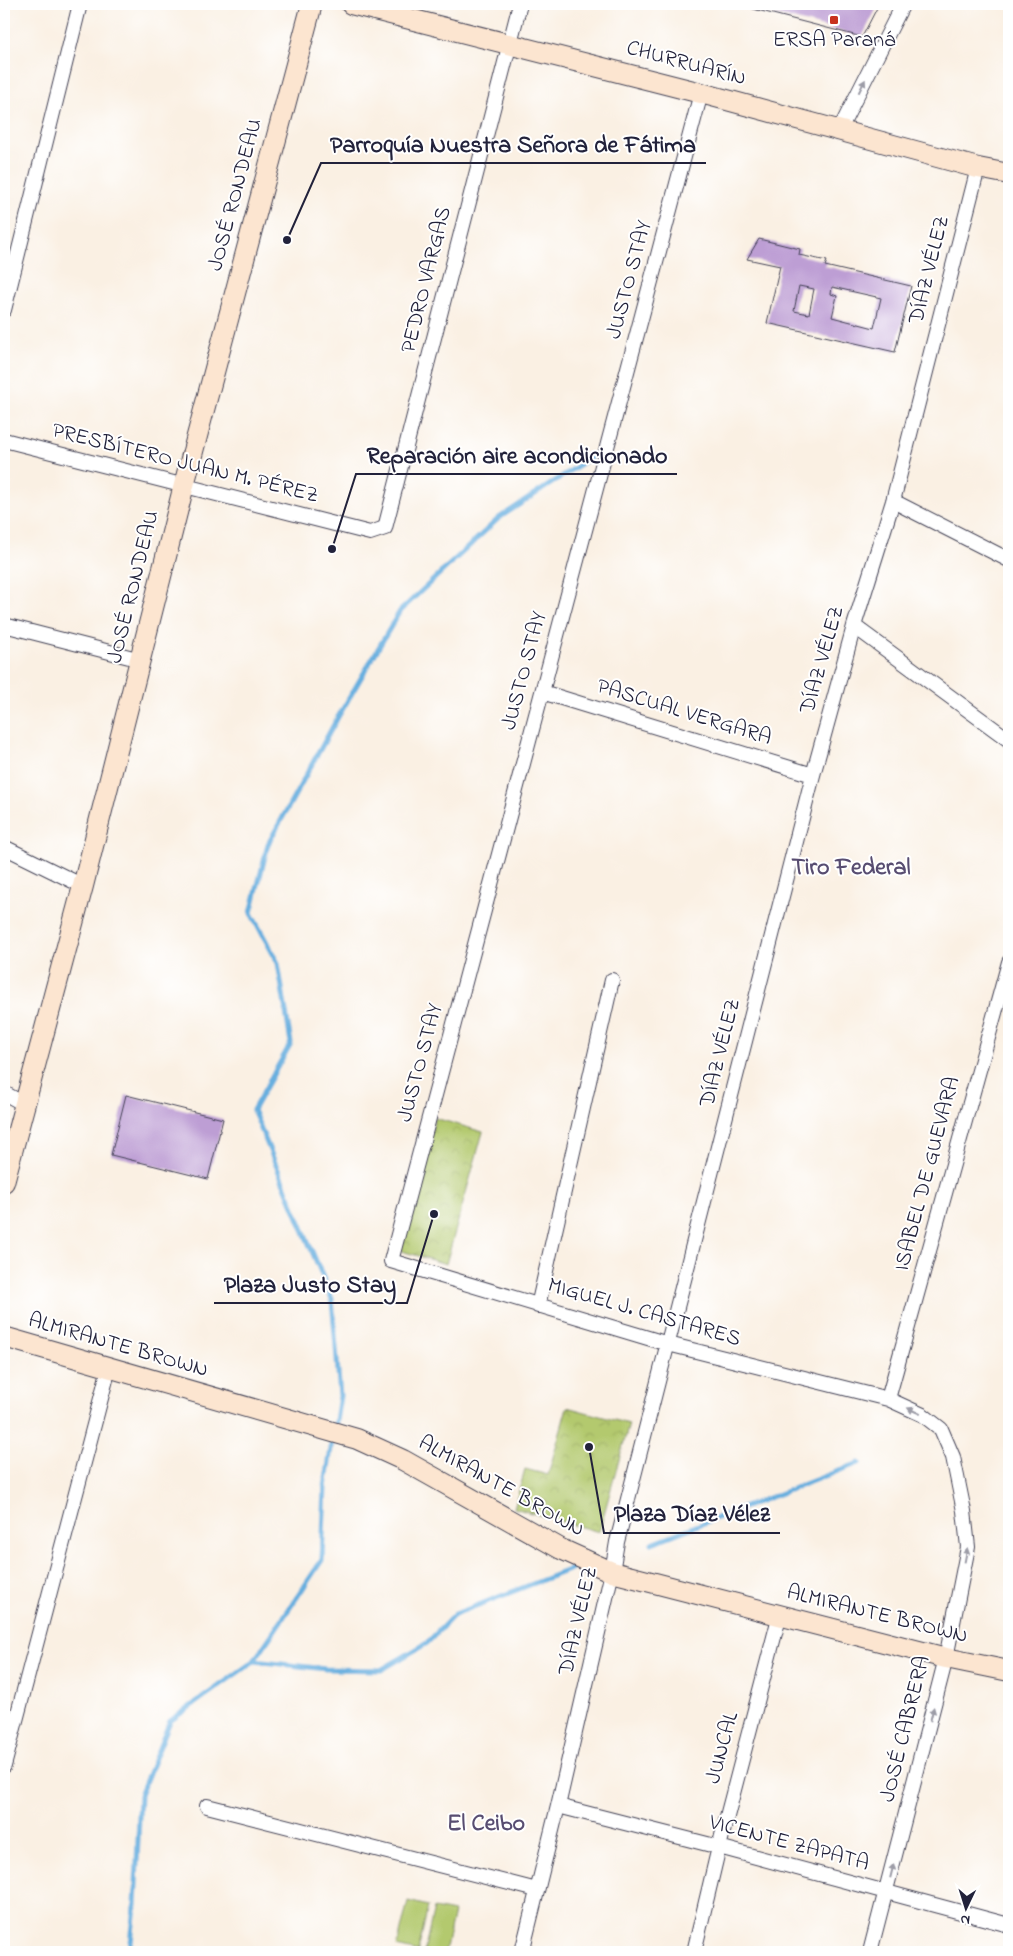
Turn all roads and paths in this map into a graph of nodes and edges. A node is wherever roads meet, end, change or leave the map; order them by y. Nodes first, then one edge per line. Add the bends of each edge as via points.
1 (80, 4) edge
2 (312, 4) edge
3 (350, 4) edge
4 (520, 4) edge
5 (903, 4) edge
6 (509, 43) junction
7 (701, 93) junction
8 (840, 129) junction
9 (978, 168) junction
10 (1009, 174) edge
11 (4, 310) edge
12 (4, 440) edge
13 (184, 485) junction
14 (893, 501) junction
15 (385, 528) joint
16 (1009, 560) edge
17 (4, 625) edge
18 (854, 626) junction
19 (141, 660) junction
20 (542, 692) junction
21 (1009, 740) edge
22 (813, 775) junction
23 (4, 847) edge
24 (83, 886) junction
25 (1009, 962) edge
26 (612, 980) dead end
27 (4, 1093) edge
28 (24, 1104) junction
29 (4, 1182) edge
30 (390, 1261) joint
31 (538, 1306) junction
32 (4, 1337) edge
33 (668, 1344) junction
34 (108, 1368) junction
35 (888, 1399) junction
36 (612, 1572) junction
37 (780, 1614) junction
38 (946, 1658) junction
39 (1009, 1672) edge
40 (4, 1766) edge
41 (207, 1806) dead end
42 (558, 1806) junction
43 (719, 1847) junction
44 (537, 1890) junction
45 (887, 1891) junction
46 (1009, 1925) edge
47 (522, 1952) edge
48 (694, 1952) edge
49 (870, 1952) edge

1 - 11 street
2 - 13 main road, JOSÉ RONDEAU
3 - 6 main road, CHURRUARÍN
4 - 6 street, PEDRO VARGAS
8 -> 5 street
6 - 7 main road, CHURRUARÍN
6 - 15 street, PEDRO VARGAS
7 - 8 main road, CHURRUARÍN
7 - 20 street, JUSTO STAY
8 - 9 main road, CHURRUARÍN
9 - 10 main road, CHURRUARÍN
9 - 14 street, DÍAZ VÉLEZ
12 - 13 street, PRESBÍTERO JUAN M. PÉREZ
13 - 15 street, PRESBÍTERO JUAN M. PÉREZ via 370,534
13 - 19 main road, JOSÉ RONDEAU
14 - 16 street
14 - 18 street, DÍAZ VÉLEZ
17 - 19 street
18 - 21 street
18 - 22 street, DÍAZ VÉLEZ
19 - 24 main road, JOSÉ RONDEAU
20 - 22 street, PASCUAL VERGARA
20 - 30 street, JUSTO STAY
22 - 33 street, DÍAZ VÉLEZ
23 - 24 street
24 - 28 main road, JOSÉ RONDEAU
25 - 35 street, ISABEL DE GUEVARA
26 - 31 street
27 - 28 street
28 - 29 main road, JOSÉ RONDEAU
30 - 31 street, MIGUEL J. CASTARES
31 - 33 street, MIGUEL J. CASTARES
32 - 34 main road, ALMIRANTE BROWN
33 - 35 street, MIGUEL J. CASTARES
33 - 36 street, DÍAZ VÉLEZ
34 - 36 main road, ALMIRANTE BROWN via 357,1439 403,1460 561,1549
34 - 40 street
38 -> 35 street, JOSÉ CABRERA via 968,1547 953,1457 941,1429 923,1415
36 - 37 main road, ALMIRANTE BROWN
36 - 42 street, DÍAZ VÉLEZ
37 - 38 main road, ALMIRANTE BROWN
37 - 43 street, JUNCAL
38 - 39 main road, ALMIRANTE BROWN
45 -> 38 street, JOSÉ CABRERA
41 - 44 street
42 - 43 street, VICENTE ZAPATA
42 - 44 street, DÍAZ VÉLEZ
43 - 45 street, VICENTE ZAPATA
43 - 48 street, JUNCAL
44 - 47 street, DÍAZ VÉLEZ
45 - 46 street, VICENTE ZAPATA
45 - 49 street, JOSÉ CABRERA

